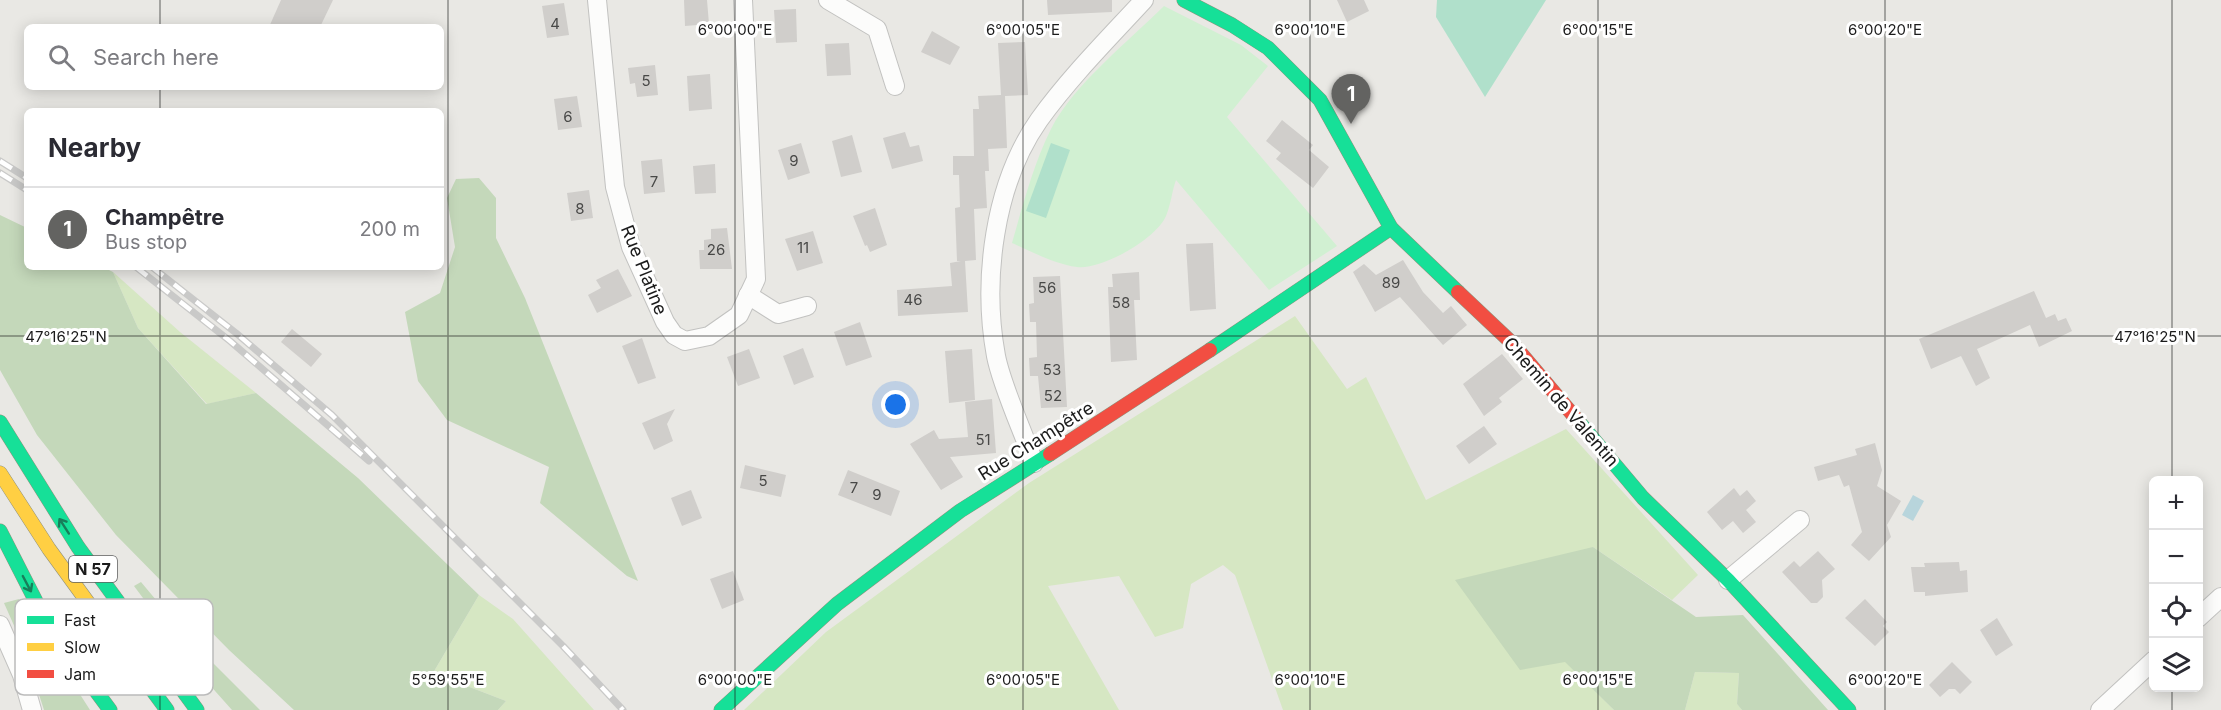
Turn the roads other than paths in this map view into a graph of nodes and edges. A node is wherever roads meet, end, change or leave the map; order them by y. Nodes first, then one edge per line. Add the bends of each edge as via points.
1 (597, 0) edge
2 (743, 0) edge
3 (828, 0) edge
4 (1144, 0) edge
5 (1184, 0) edge
6 (896, 87) dead end
7 (1391, 228) junction
8 (748, 295) junction
9 (807, 306) dead end
10 (0, 422) edge
11 (1034, 463) junction
12 (0, 473) edge
13 (1800, 520) dead end
14 (0, 531) edge
15 (1728, 580) junction
16 (2221, 597) edge
17 (35, 599) edge
18 (86, 599) edge
19 (115, 599) edge
20 (2203, 614) edge
21 (0, 625) edge
22 (15, 659) edge
23 (2149, 665) edge
24 (28, 695) edge
25 (99, 695) edge
26 (156, 695) edge
27 (186, 695) edge
28 (32, 710) edge
29 (110, 710) edge
30 (167, 710) edge
31 (197, 710) edge
32 (721, 710) edge
33 (1849, 710) edge
34 (2100, 710) edge

1 - 8 street, Rue Platine via 615,186 632,247 665,322 674,335 685,341 709,336 739,315
2 - 8 street, Rue Platine via 756,279
3 - 6 street via 877,29
4 - 11 street via 1038,121 1010,176 1001,204 991,259 996,356
5 - 7 main road, Chemin de Valentin via 1268,48 1320,100
7 - 11 main road, Rue Champêtre via 1162,383
7 - 15 main road, Chemin de Valentin via 1513,344 1643,498
8 - 9 street via 778,314
19 -> 10 main road, N 57 via 78,548
11 - 32 main road, Rue Champêtre via 960,511 837,604
12 - 18 main road, N 57
13 - 15 street
14 -> 17 main road
15 - 33 main road, Chemin de Valentin
16 - 20 street
21 - 22 street
23 - 34 street
24 - 28 street
25 -> 29 main road
26 - 30 main road, N 57
31 -> 27 main road, N 57

